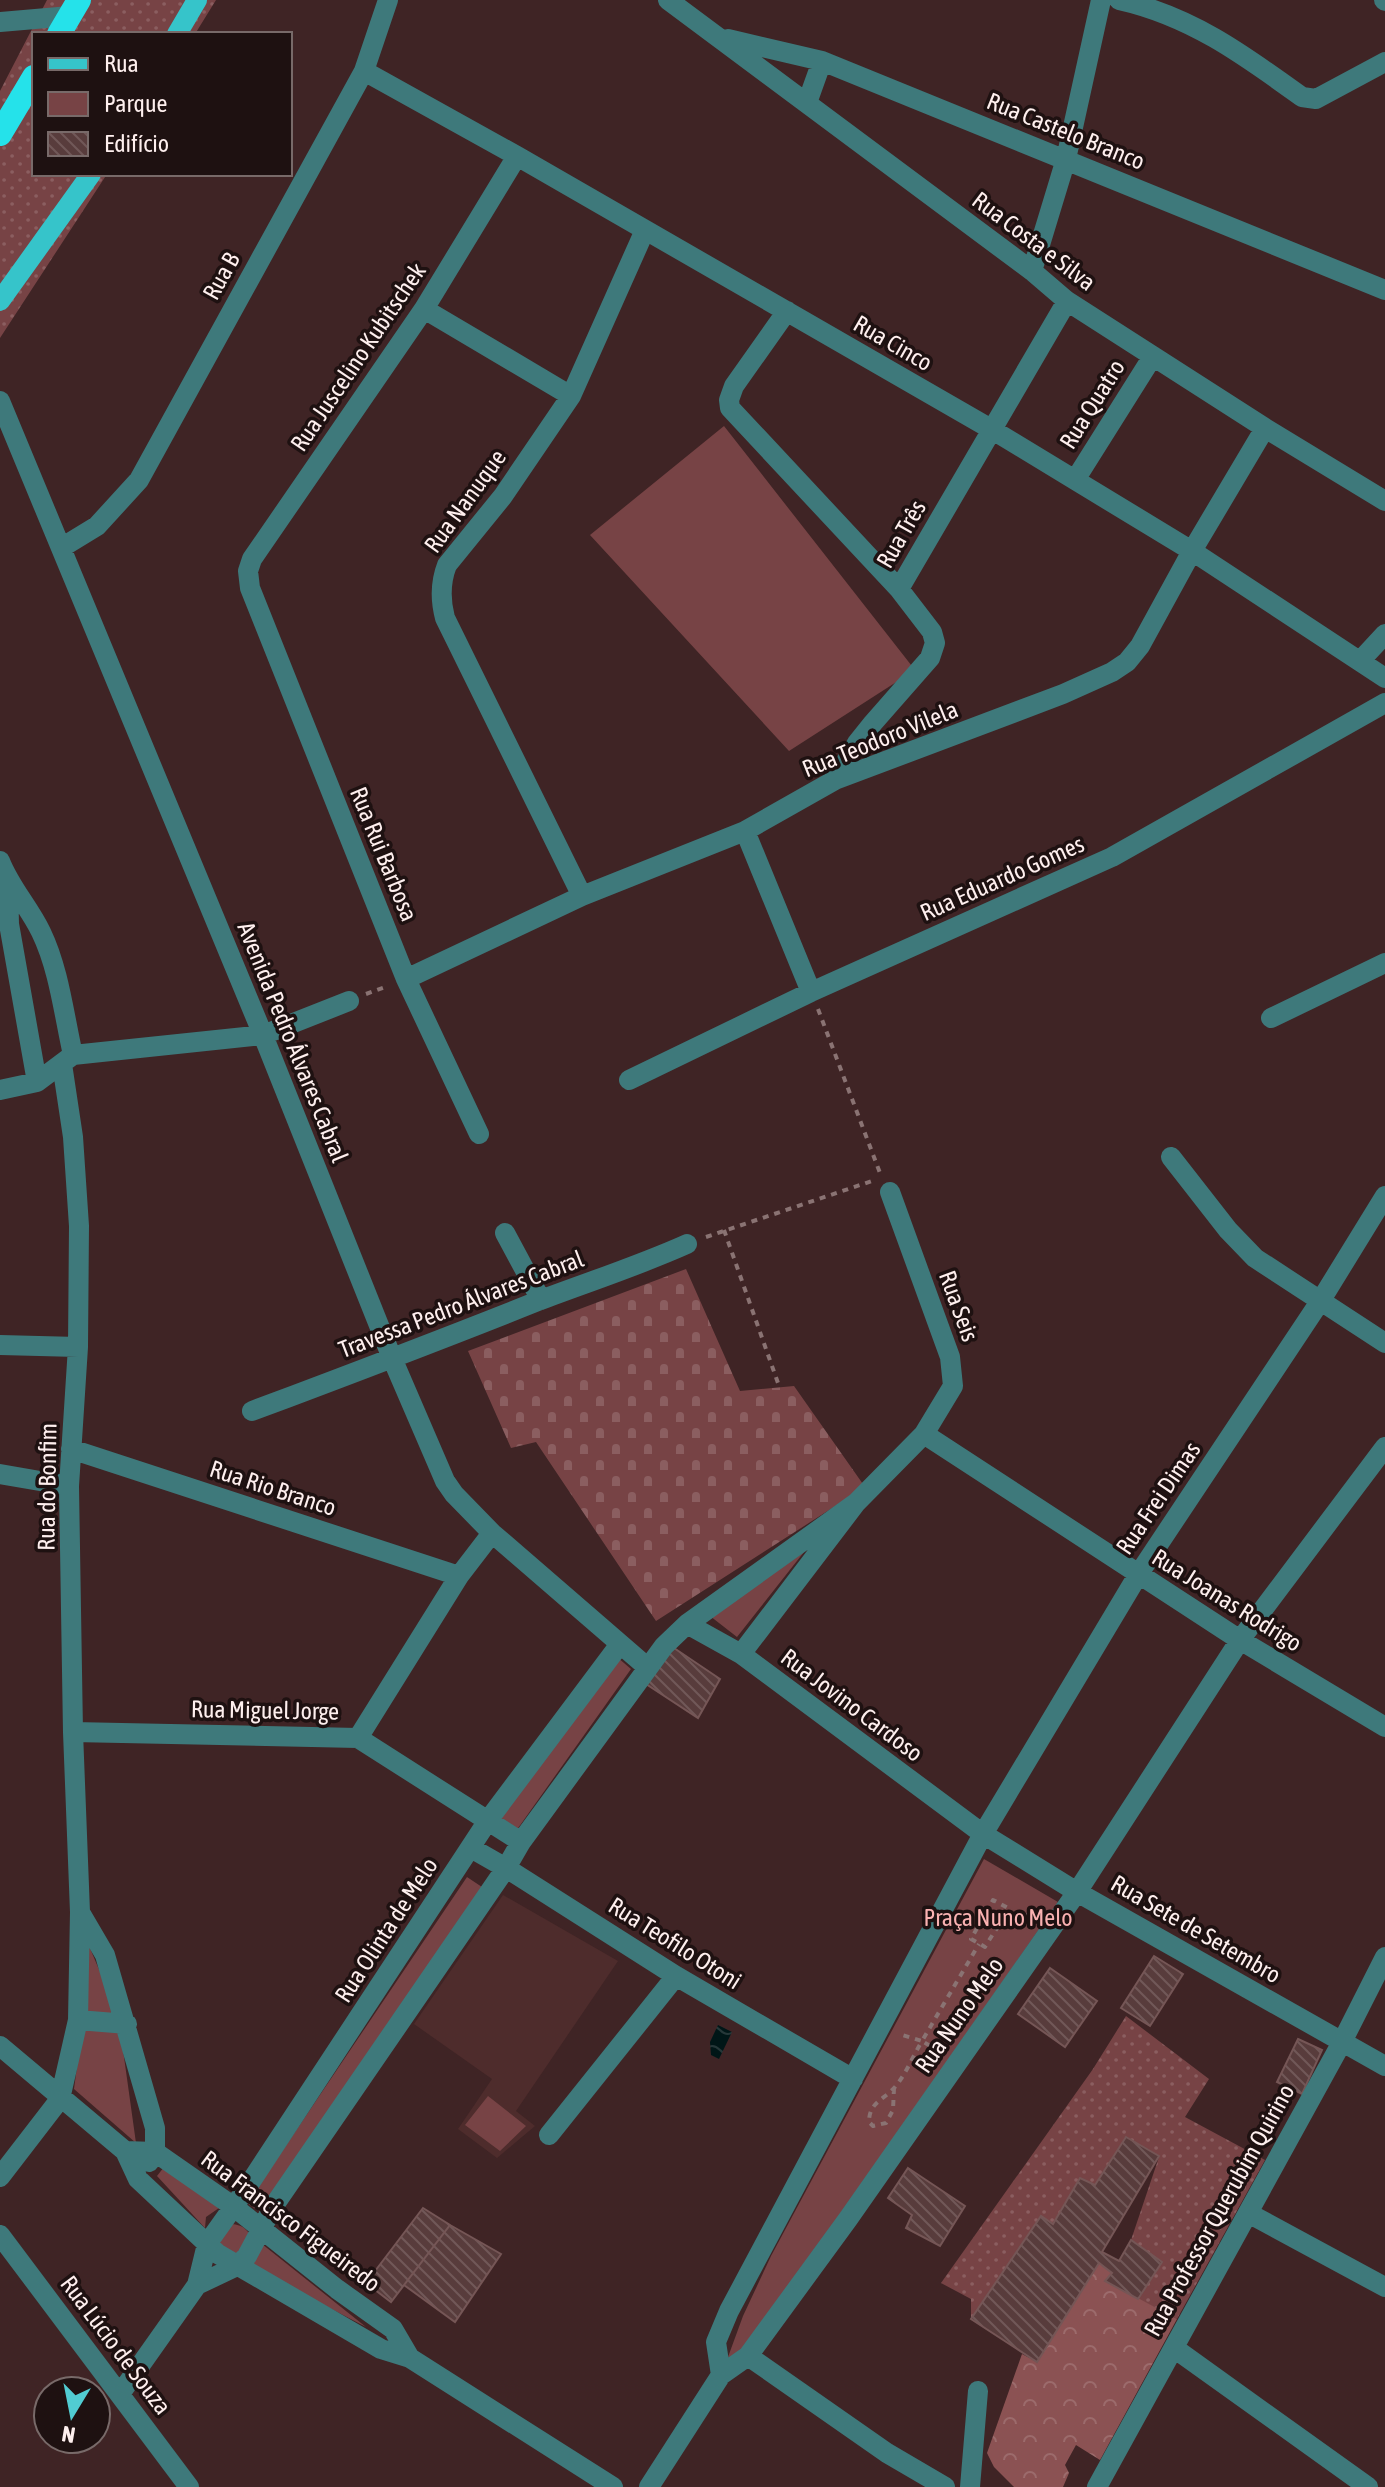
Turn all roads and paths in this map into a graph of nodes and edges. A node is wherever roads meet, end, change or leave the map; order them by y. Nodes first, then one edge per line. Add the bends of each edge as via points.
1 (197, 0) edge
2 (388, 0) edge
3 (668, 0) edge
4 (1101, 0) edge
5 (1119, 0) edge
6 (69, 17) edge
7 (0, 22) edge
8 (178, 32) edge
9 (721, 38) junction
10 (822, 61) junction
11 (1385, 62) edge
12 (364, 71) junction
13 (32, 80) edge
14 (807, 103) junction
15 (0, 134) edge
16 (517, 156) junction
17 (1066, 159) junction
18 (90, 176) edge
19 (645, 230) junction
20 (1032, 271) junction
21 (1385, 290) edge
22 (0, 301) edge
23 (1067, 301) junction
24 (424, 309) junction
25 (787, 311) junction
26 (1153, 356) junction
27 (571, 396) junction
28 (0, 401) edge
29 (1265, 428) junction
30 (991, 429) junction
31 (1075, 480) junction
32 (1385, 501) edge
33 (61, 548) junction
34 (1192, 551) junction
35 (250, 588) joint
36 (899, 589) junction
37 (1385, 634) edge
38 (1360, 661) junction
39 (1385, 678) edge
40 (1385, 703) edge
41 (835, 780) junction
42 (745, 831) junction
43 (0, 861) edge
44 (8, 881) junction
45 (582, 896) junction
46 (1385, 963) edge
47 (406, 979) junction
48 (811, 992) junction
49 (349, 1001) joint
50 (1271, 1018) dead end
51 (263, 1035) junction
52 (68, 1060) junction
53 (629, 1080) dead end
54 (37, 1082) junction
55 (0, 1090) edge
56 (479, 1134) dead end
57 (1171, 1157) dead end
58 (886, 1184) junction
59 (1385, 1196) edge
60 (505, 1233) dead end
61 (687, 1244) dead end
62 (541, 1300) junction
63 (1321, 1300) junction
64 (1385, 1343) edge
65 (0, 1345) edge
66 (78, 1347) junction
67 (392, 1358) junction
68 (778, 1383) dead end
69 (252, 1411) dead end
70 (924, 1434) junction
71 (1385, 1447) edge
72 (71, 1449) junction
73 (0, 1474) edge
74 (69, 1486) junction
75 (856, 1503) junction
76 (492, 1533) junction
77 (1138, 1575) junction
78 (459, 1576) junction
79 (687, 1624) junction
80 (1240, 1640) junction
81 (620, 1644) junction
82 (741, 1654) junction
83 (647, 1667) junction
84 (1385, 1727) edge
85 (73, 1732) junction
86 (358, 1738) junction
87 (489, 1819) junction
88 (983, 1834) junction
89 (521, 1842) junction
90 (471, 1848) junction
91 (506, 1868) junction
92 (1077, 1892) junction
93 (80, 1912) junction
94 (1035, 1925) dead end
95 (999, 1926) junction
96 (979, 1944) junction
97 (1385, 1957) edge
98 (676, 1976) junction
99 (78, 2020) junction
100 (127, 2024) junction
101 (922, 2041) junction
102 (1342, 2042) junction
103 (892, 2043) dead end
104 (0, 2046) edge
105 (948, 2057) dead end
106 (1385, 2066) edge
107 (853, 2079) junction
108 (894, 2088) junction
109 (60, 2099) junction
110 (549, 2135) dead end
111 (125, 2151) junction
112 (155, 2152) junction
113 (0, 2177) edge
114 (138, 2179) junction
115 (234, 2207) junction
116 (1248, 2213) junction
117 (261, 2231) junction
118 (0, 2235) edge
119 (207, 2244) junction
120 (237, 2266) junction
121 (197, 2285) junction
122 (1385, 2287) edge
123 (1174, 2348) junction
124 (748, 2356) junction
125 (410, 2358) junction
126 (721, 2375) junction
127 (978, 2391) dead end
128 (120, 2394) junction
129 (189, 2487) edge
130 (613, 2487) edge
131 (649, 2487) edge
132 (945, 2487) edge
133 (970, 2487) edge
134 (1097, 2487) edge
135 (1368, 2487) edge

1 - 8 main road
2 - 12 street, Rua B
3 - 9 street, Rua Costa e Silva
4 - 17 street
5 - 11 street via 1171,15 1230,46 1302,97 1316,99
6 - 7 street
9 - 10 street, Rua Castelo Branco
9 - 14 street, Rua Costa e Silva
10 - 14 street
10 - 17 street, Rua Castelo Branco
12 - 16 street, Rua Cinco
12 - 33 street, Rua B via 139,480 97,526
13 - 15 highway
14 - 20 street, Rua Costa e Silva
16 - 19 street, Rua Cinco
16 - 24 street, Rua Juscelino Kubitschek
17 - 20 street
17 - 21 street, Rua Castelo Branco
18 - 22 main road
19 - 25 street, Rua Cinco
19 - 27 street, Rua Nanuque
20 - 23 street, Rua Costa e Silva
23 - 26 street, Rua Costa e Silva
23 - 30 street, Rua Três
24 - 27 street
24 - 35 street, Rua Juscelino Kubitschek via 252,559
25 - 30 street, Rua Cinco
25 - 36 street via 734,386 730,408
26 - 29 street, Rua Costa e Silva
26 - 31 street, Rua Quatro
27 - 45 street, Rua Nanuque via 503,496 447,565 440,601
28 - 33 street, Avenida Pedro Álvares Cabral
29 - 32 street, Rua Costa e Silva
29 - 34 street, Rua Teodoro Vilela
30 - 31 street, Rua Cinco
30 - 36 street, Rua Três
31 - 34 street, Rua Cinco
33 - 51 street, Avenida Pedro Álvares Cabral
34 - 38 street, Rua Cinco
34 - 41 street, Rua Teodoro Vilela via 1140,646 1112,672
35 - 47 street, Rua Rui Barbosa
36 - 41 street, Rua Três via 932,632 930,658 857,743
37 - 38 street
38 - 39 street, Rua Cinco
40 - 48 street, Rua Eduardo Gomes via 1112,857
41 - 42 street, Rua Teodoro Vilela
42 - 45 street, Rua Teodoro Vilela
42 - 48 street
43 - 44 street, Rua do Bonfim
44 - 52 street, Rua do Bonfim via 41,931 54,970
44 - 54 street, Rua do Bonfim via 9,924
45 - 47 street, Rua Teodoro Vilela
46 - 50 street
47 - 49 path
47 - 56 street, Rua Rui Barbosa
48 - 53 street, Rua Eduardo Gomes
48 - 58 path
49 - 51 street
51 - 52 street
51 - 67 street, Avenida Pedro Álvares Cabral
52 - 54 street
52 - 66 street, Rua do Bonfim via 78,1211
54 - 55 street
57 - 63 street via 1255,1258
58 - 68 path via 724,1230
58 - 70 street, Rua Seis via 953,1372 953,1386
59 - 63 street, Rua Frei Dimas
60 - 62 street
61 - 62 street, Travessa Pedro Álvares Cabral
62 - 67 street, Travessa Pedro Álvares Cabral
63 - 64 street
63 - 77 street, Rua Frei Dimas
65 - 66 street
66 - 72 street, Rua do Bonfim
67 - 69 street, Travessa Pedro Álvares Cabral
67 - 76 street, Avenida Pedro Álvares Cabral via 445,1481
70 - 75 street, Rua Olinta de Melo
70 - 77 street, Rua Joanas Rodrigo
71 - 80 street, Rua Nuno Melo
72 - 74 street, Rua do Bonfim
72 - 78 street, Rua Rio Branco
73 - 74 street
74 - 85 street, Rua do Bonfim
75 - 79 street, Rua Olinta de Melo
75 - 82 street, Rua Olinta de Melo
76 - 78 street
76 - 81 street, Avenida Pedro Álvares Cabral
77 - 80 street, Rua Joanas Rodrigo
77 - 88 street, Rua Frei Dimas
78 - 86 street
79 - 82 street, Rua Jovino Cardoso
79 - 83 street, Rua Olinta de Melo
80 - 84 street, Rua Joanas Rodrigo
80 - 92 street, Rua Nuno Melo
81 - 83 street
81 - 87 street, Rua Olinta de Melo
82 - 88 street, Rua Jovino Cardoso
83 - 89 street, Rua Olinta de Melo
85 - 86 street, Rua Miguel Jorge
85 - 93 street, Rua do Bonfim
86 - 87 street, Rua Miguel Jorge
87 - 89 street, Rua Miguel Jorge
87 - 90 street, Rua Olinta de Melo
88 - 92 street, Rua Sete de Setembro
88 - 107 street
89 - 91 street, Rua Olinta de Melo
90 - 91 street, Rua Teofilo Otoni
90 - 115 street, Rua Olinta de Melo
91 - 98 street, Rua Teofilo Otoni
91 - 117 street, Rua Olinta de Melo via 281,2194
92 - 102 street, Rua Sete de Setembro
92 - 124 street, Rua Nuno Melo
93 - 99 street, Rua do Bonfim
93 - 100 street, Rua do Bonfim via 105,1955
94 - 95 path via 1043,1913 1011,1916
95 - 96 path via 985,1947
95 - 96 path via 1010,1909 993,1900 971,1939
96 - 101 path
97 - 102 street, Rua Professor Querubim Quirino
98 - 107 street, Rua Teofilo Otoni
98 - 110 street
99 - 100 street
99 - 109 street, Rua do Bonfim
100 - 112 street, Rua do Bonfim via 155,2128
101 - 103 path via 897,2034
101 - 105 path
101 - 108 path
102 - 106 street, Rua Sete de Setembro
102 - 116 street, Rua Professor Querubim Quirino
104 - 109 street, Rua Francisco Figueiredo
107 - 126 street via 729,2311 716,2342
108 - 108 path via 886,2123 873,2126 869,2112
109 - 111 street, Rua Francisco Figueiredo
109 - 113 street
111 - 112 street
111 - 114 street, Rua Francisco Figueiredo
112 - 114 street
112 - 115 street, Rua Francisco Figueiredo
114 - 119 street, Rua Francisco Figueiredo
115 - 117 street, Rua Francisco Figueiredo
115 - 119 street, Rua Olinta de Melo
116 - 122 street
116 - 123 street, Rua Professor Querubim Quirino
117 - 120 street, Rua Olinta de Melo
117 - 125 street, Rua Francisco Figueiredo via 393,2329
118 - 128 street, Rua Lúcio de Souza
119 - 120 street, Rua Francisco Figueiredo
119 - 121 street, Rua Olinta de Melo
120 - 121 street, Rua Olinta de Melo
120 - 125 street, Rua Francisco Figueiredo via 381,2349
121 - 128 street, Rua Olinta de Melo
123 - 134 street, Rua Professor Querubim Quirino
123 - 135 street
124 - 126 street, Rua Nuno Melo
124 - 132 street
125 - 130 street, Rua Francisco Figueiredo
126 - 131 street, Rua Nuno Melo
127 - 133 street
128 - 129 street, Rua Lúcio de Souza

